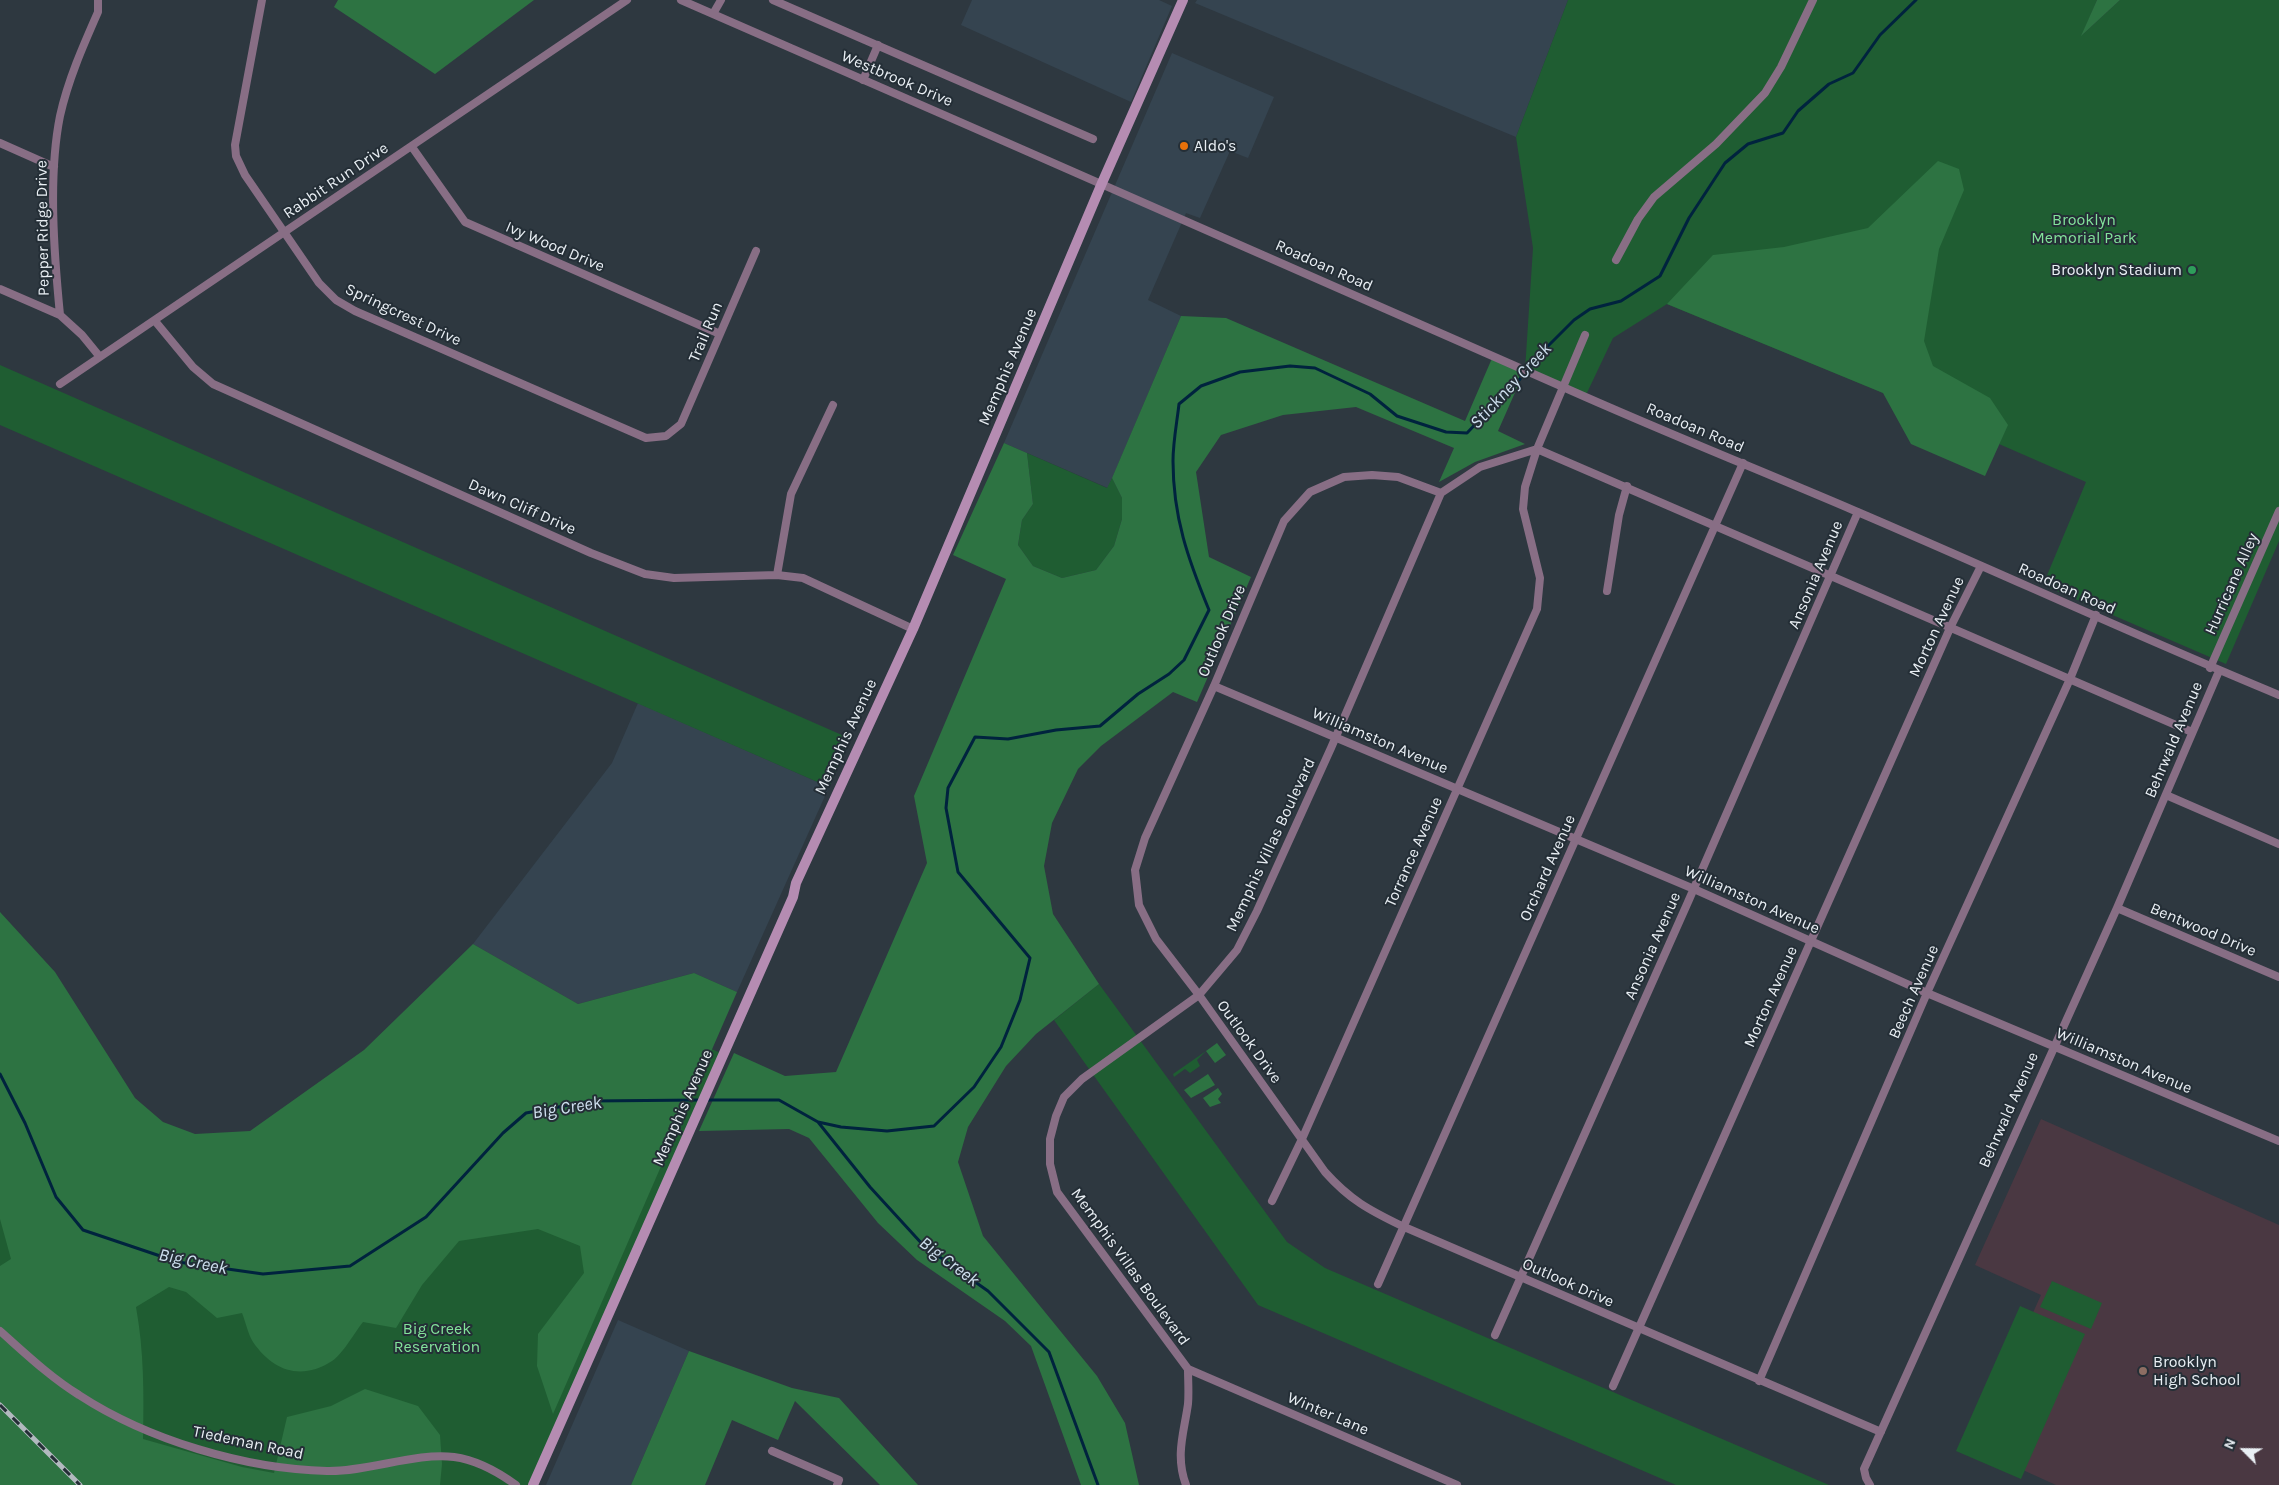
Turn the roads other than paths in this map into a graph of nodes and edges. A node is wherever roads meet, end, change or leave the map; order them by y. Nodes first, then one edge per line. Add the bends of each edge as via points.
1 (98, 0) edge
2 (262, 0) edge
3 (627, 0) edge
4 (680, 0) edge
5 (721, 0) edge
6 (773, 0) edge
7 (1182, 0) edge
8 (1813, 0) edge
9 (713, 14) junction
10 (878, 45) junction
11 (863, 80) junction
12 (1093, 139) dead end
13 (0, 143) edge
14 (412, 147) junction
15 (54, 167) junction
16 (1102, 183) junction
17 (285, 232) junction
18 (756, 251) dead end
19 (1616, 260) dead end
20 (0, 289) edge
21 (60, 315) junction
22 (155, 322) junction
23 (720, 334) junction
24 (1585, 335) dead end
25 (100, 357) junction
26 (60, 384) dead end
27 (1563, 387) junction
28 (833, 405) dead end
29 (681, 424) joint
30 (1537, 448) junction
31 (1743, 463) junction
32 (1627, 486) junction
33 (1441, 494) junction
34 (2279, 511) edge
35 (1858, 512) junction
36 (1717, 525) junction
37 (1981, 566) junction
38 (777, 576) junction
39 (1831, 576) junction
40 (1607, 592) dead end
41 (2096, 615) junction
42 (1951, 626) junction
43 (913, 629) junction
44 (2210, 668) junction
45 (2219, 671) junction
46 (2070, 679) junction
47 (1214, 686) junction
48 (2278, 693) edge
49 (2192, 732) junction
50 (1335, 737) junction
51 (1457, 789) junction
52 (2166, 795) junction
53 (1575, 839) junction
54 (2279, 844) edge
55 (1694, 889) junction
56 (2116, 908) junction
57 (1811, 941) junction
58 (2279, 977) edge
59 (1928, 993) junction
60 (1199, 995) junction
61 (2053, 1046) junction
62 (1302, 1139) junction
63 (2279, 1141) edge
64 (1272, 1201) dead end
65 (1402, 1226) junction
66 (1521, 1277) junction
67 (1378, 1284) dead end
68 (1640, 1330) junction
69 (0, 1331) edge
70 (1495, 1335) dead end
71 (1188, 1369) junction
72 (1759, 1381) junction
73 (1613, 1386) dead end
74 (1881, 1432) junction
75 (772, 1452) dead end
76 (1868, 1482) edge
77 (838, 1483) edge
78 (516, 1485) edge
79 (533, 1485) edge
80 (1186, 1485) edge
81 (1457, 1485) edge

1 - 15 street, Pepper Ridge Drive via 98,12 66,94
2 - 17 street, Springcrest Drive via 237,132 236,156 245,175
3 - 14 street, Rabbit Run Drive
4 - 9 street, Westbrook Drive
5 - 9 street
6 - 10 street
7 - 16 main road, Memphis Avenue
8 - 19 street via 1781,67 1765,92 1716,144 1654,198 1638,219
9 - 11 street, Westbrook Drive
10 - 11 street
10 - 12 street
11 - 16 street, Westbrook Drive
13 - 15 street
14 - 17 street, Rabbit Run Drive
14 - 23 street, Ivy Wood Drive via 465,222
15 - 21 street, Pepper Ridge Drive via 56,286
16 - 27 street, Roadoan Road
16 - 43 main road, Memphis Avenue
17 - 22 street, Rabbit Run Drive
17 - 29 street, Springcrest Drive via 319,283 336,300 355,310 646,438 666,436
18 - 23 street, Trail Run
20 - 21 street
21 - 25 street, Pepper Ridge Drive
22 - 25 street, Rabbit Run Drive
22 - 38 street, Dawn Cliff Drive via 193,367 213,384 591,553 645,574 674,578
23 - 29 street, Trail Run
24 - 27 street
25 - 26 street, Rabbit Run Drive
27 - 30 street
27 - 31 street, Roadoan Road
28 - 38 street via 791,494
30 - 32 street
30 - 33 street via 1480,467
30 - 51 street, Torrance Avenue via 1525,487 1523,509 1540,578 1537,609
31 - 35 street, Roadoan Road
31 - 36 street, Orchard Avenue
32 - 36 street
32 - 40 street
33 - 47 street, Outlook Drive via 1398,477 1372,475 1344,477 1310,492 1284,521
33 - 50 street, Memphis Villas Boulevard
34 - 44 street, Hurricane Alley
35 - 37 street, Roadoan Road
35 - 39 street, Ansonia Avenue
36 - 39 street
36 - 53 street, Orchard Avenue
37 - 41 street, Roadoan Road
37 - 42 street, Morton Avenue
38 - 43 street, Dawn Cliff Drive via 803,578
39 - 42 street
39 - 55 street, Ansonia Avenue
41 - 44 street, Roadoan Road
41 - 46 street, Beech Avenue
42 - 46 street
42 - 57 street, Morton Avenue
43 - 79 main road, Memphis Avenue via 796,884
44 - 45 street, Roadoan Road
45 - 48 street, Roadoan Road
45 - 49 street, Behrwald Avenue
46 - 49 street
46 - 59 street, Beech Avenue
47 - 50 street, Williamston Avenue
47 - 60 street, Outlook Drive via 1145,838 1136,870 1139,905 1156,939
49 - 52 street, Behrwald Avenue
50 - 51 street, Williamston Avenue
50 - 60 street, Memphis Villas Boulevard via 1241,942
51 - 53 street, Williamston Avenue
51 - 62 street, Torrance Avenue
52 - 54 street
52 - 56 street, Behrwald Avenue
53 - 55 street, Williamston Avenue
53 - 65 street, Orchard Avenue
55 - 57 street, Williamston Avenue
55 - 66 street, Ansonia Avenue
56 - 58 street, Bentwood Drive
56 - 61 street, Behrwald Avenue
57 - 59 street, Williamston Avenue
57 - 68 street, Morton Avenue
59 - 61 street, Williamston Avenue
59 - 72 street, Beech Avenue
60 - 62 street, Outlook Drive
60 - 71 street, Memphis Villas Boulevard via 1082,1079 1064,1097 1050,1139 1050,1164 1057,1192
61 - 63 street, Williamston Avenue
61 - 74 street, Behrwald Avenue
62 - 64 street, Torrance Avenue
62 - 65 street, Outlook Drive via 1345,1194 1370,1211
65 - 66 street, Outlook Drive
65 - 67 street, Orchard Avenue
66 - 68 street, Outlook Drive
66 - 70 street, Ansonia Avenue
68 - 72 street, Outlook Drive
68 - 73 street, Morton Avenue
69 - 78 street, Tiedeman Road via 31,1360 95,1405 127,1422 202,1449 261,1463 327,1471 362,1469 440,1456 457,1457 487,1468
71 - 80 street, Memphis Villas Boulevard via 1188,1403 1180,1443
71 - 81 street, Winter Lane
72 - 74 street, Outlook Drive
74 - 76 street, Behrwald Avenue via 1864,1469
75 - 77 street

